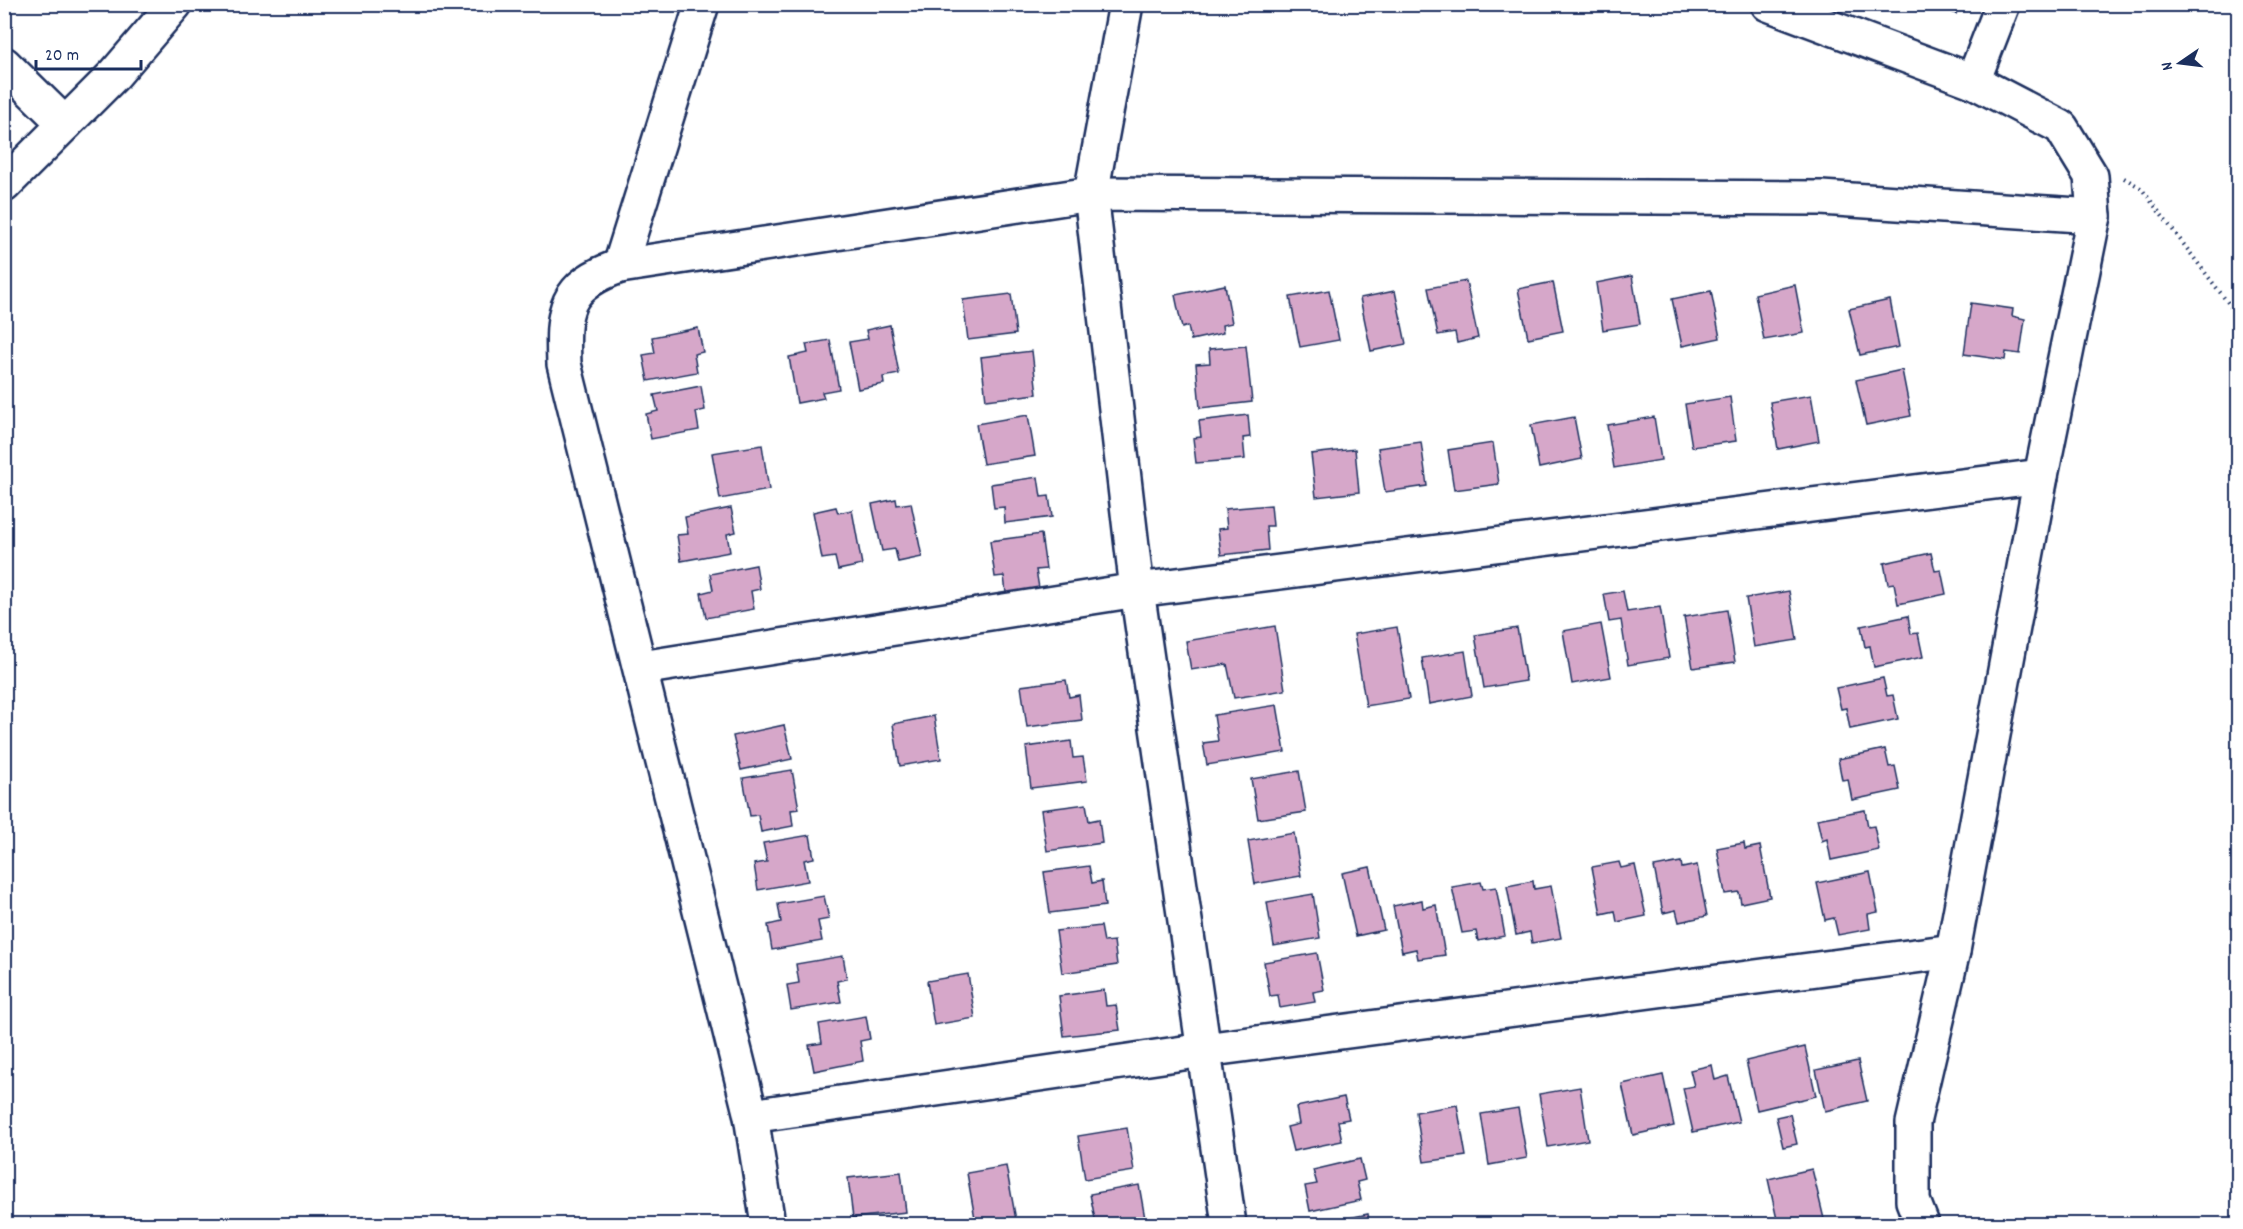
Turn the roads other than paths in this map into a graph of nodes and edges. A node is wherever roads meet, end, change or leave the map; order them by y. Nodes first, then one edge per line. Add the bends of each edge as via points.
1 (175, 4) edge
2 (702, 4) edge
3 (1126, 4) edge
4 (1768, 4) edge
5 (2003, 4) edge
6 (4, 64) edge
7 (1973, 81) junction
8 (65, 124) junction
9 (4, 185) edge
10 (1091, 194) junction
11 (2094, 216) junction
12 (620, 267) junction
13 (2041, 476) junction
14 (1137, 590) junction
15 (641, 668) junction
16 (1953, 951) junction
17 (1204, 1050) junction
18 (751, 1116) junction
19 (768, 1224) edge
20 (1230, 1224) edge
21 (1922, 1224) edge

1 - 8 street via 115,74
2 - 12 street
3 - 10 street
4 - 7 street
5 - 7 street
6 - 8 street
7 - 11 street via 2061,127 2091,176
8 - 9 street
10 - 11 street via 1821,198
10 - 12 street
10 - 14 street
11 - 13 street
12 - 15 street via 597,274 575,293 562,320 564,364
13 - 14 street
13 - 16 street
14 - 15 street
14 - 17 street
15 - 18 street
16 - 17 street
16 - 21 street via 1913,1123 1913,1201
17 - 18 street
17 - 20 street
18 - 19 street

